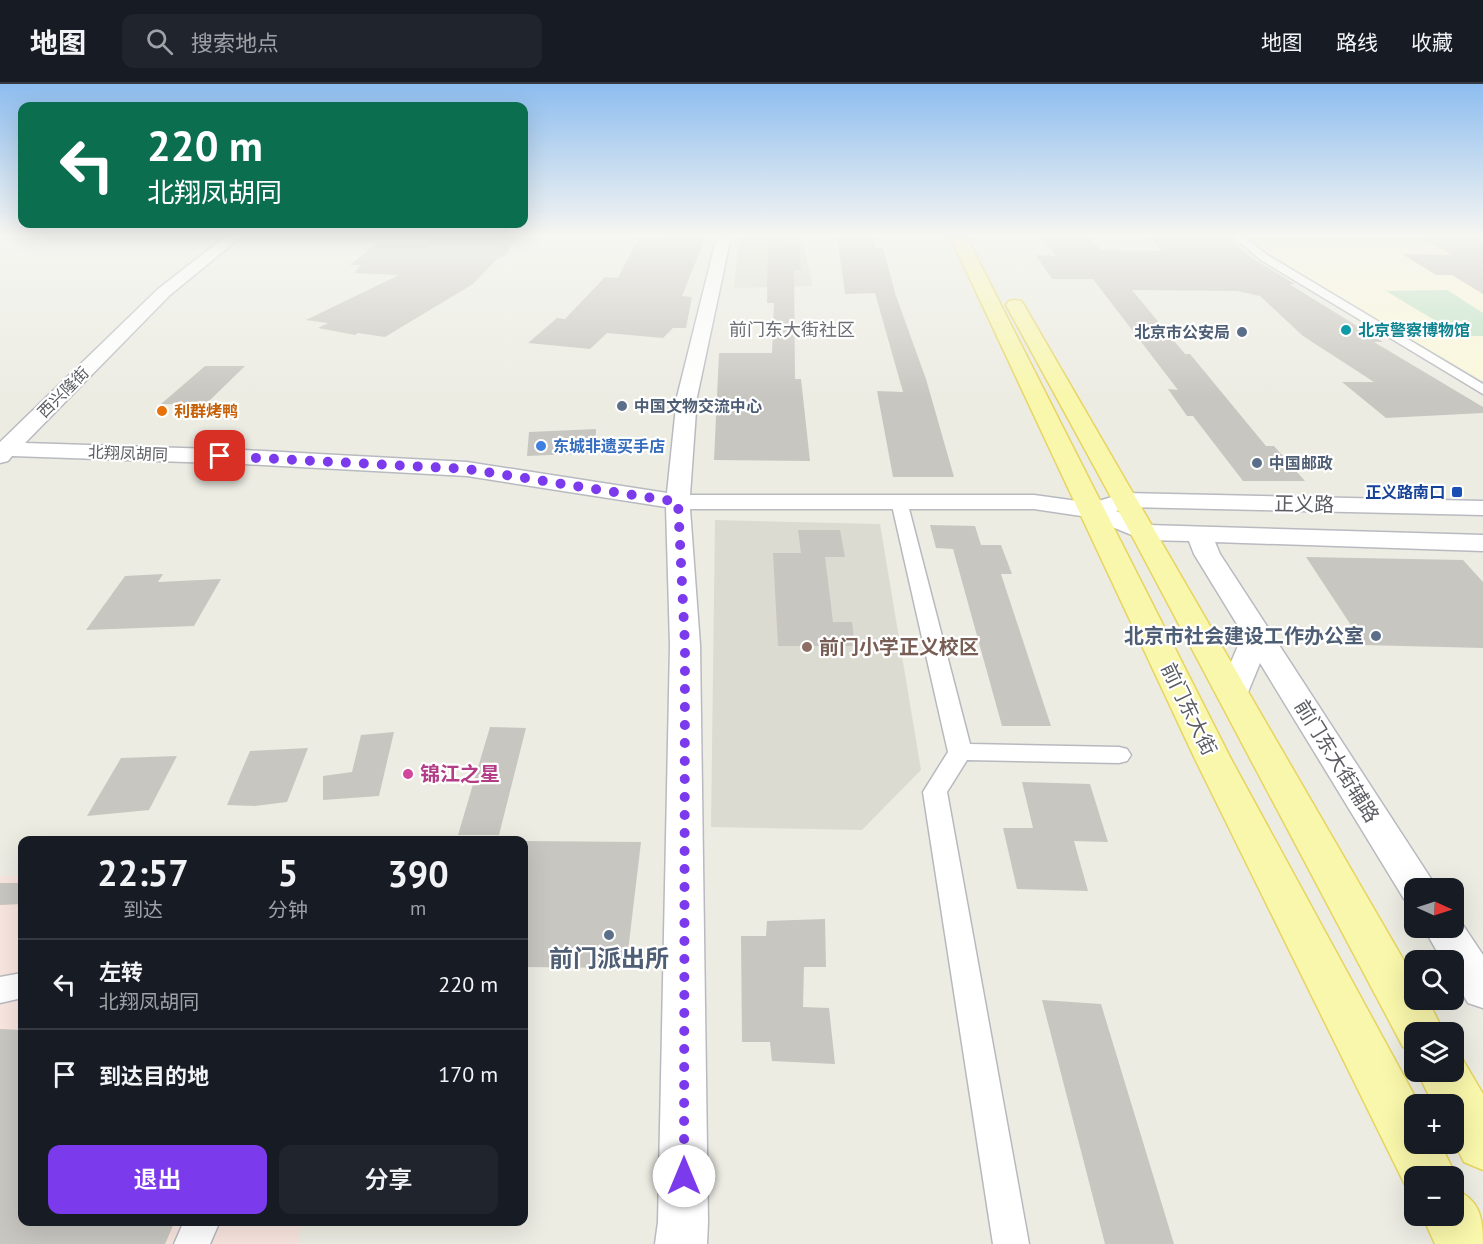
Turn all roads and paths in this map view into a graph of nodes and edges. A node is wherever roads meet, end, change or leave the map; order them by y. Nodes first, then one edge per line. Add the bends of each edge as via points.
1 (168, 290) edge
2 (712, 290) edge
3 (988, 290) edge
4 (1007, 290) edge
5 (1317, 290) edge
6 (1483, 390) edge
7 (2, 451) edge
8 (899, 501) junction
9 (678, 502) junction
10 (1109, 506) junction
11 (1483, 508) edge
12 (1144, 532) junction
13 (1199, 534) junction
14 (1483, 543) edge
15 (1257, 634) junction
16 (1233, 695) junction
17 (960, 752) junction
18 (1119, 755) dead end
19 (1412, 878) edge
20 (1450, 938) edge
21 (18, 987) edge
22 (0, 990) edge
23 (1483, 990) edge
24 (1414, 1022) edge
25 (1448, 1082) edge
26 (1483, 1144) edge
27 (1424, 1166) edge
28 (200, 1226) edge
29 (1456, 1226) edge
30 (192, 1244) edge
31 (681, 1244) edge
32 (1011, 1244) edge
33 (1465, 1244) edge

1 - 7 street, 西兴隆街
2 - 9 street via 687,397
3 - 10 main road, 前门东大街
4 - 10 main road, 前门东大街 via 1054,371
5 - 6 street
7 - 9 street, 北翔凤胡同 via 244,457 467,469
8 - 9 street, 北翔凤胡同
8 - 10 street, 正义路
8 - 17 street
9 - 31 street via 685,645
10 - 11 street, 正义路
10 - 12 main road, 前门东大街
10 - 27 main road, 前门东大街 via 1213,759
12 - 13 street, 正义路
12 - 16 main road, 前门东大街
13 - 14 street, 正义路
13 - 15 street, 前门东大街辅路
15 - 16 street
15 - 19 street, 前门东大街辅路
16 - 24 main road, 前门东大街
17 - 18 street
17 - 32 street via 935,792
20 - 23 street
21 - 22 street
25 - 26 main road
28 - 30 street
29 - 33 main road

